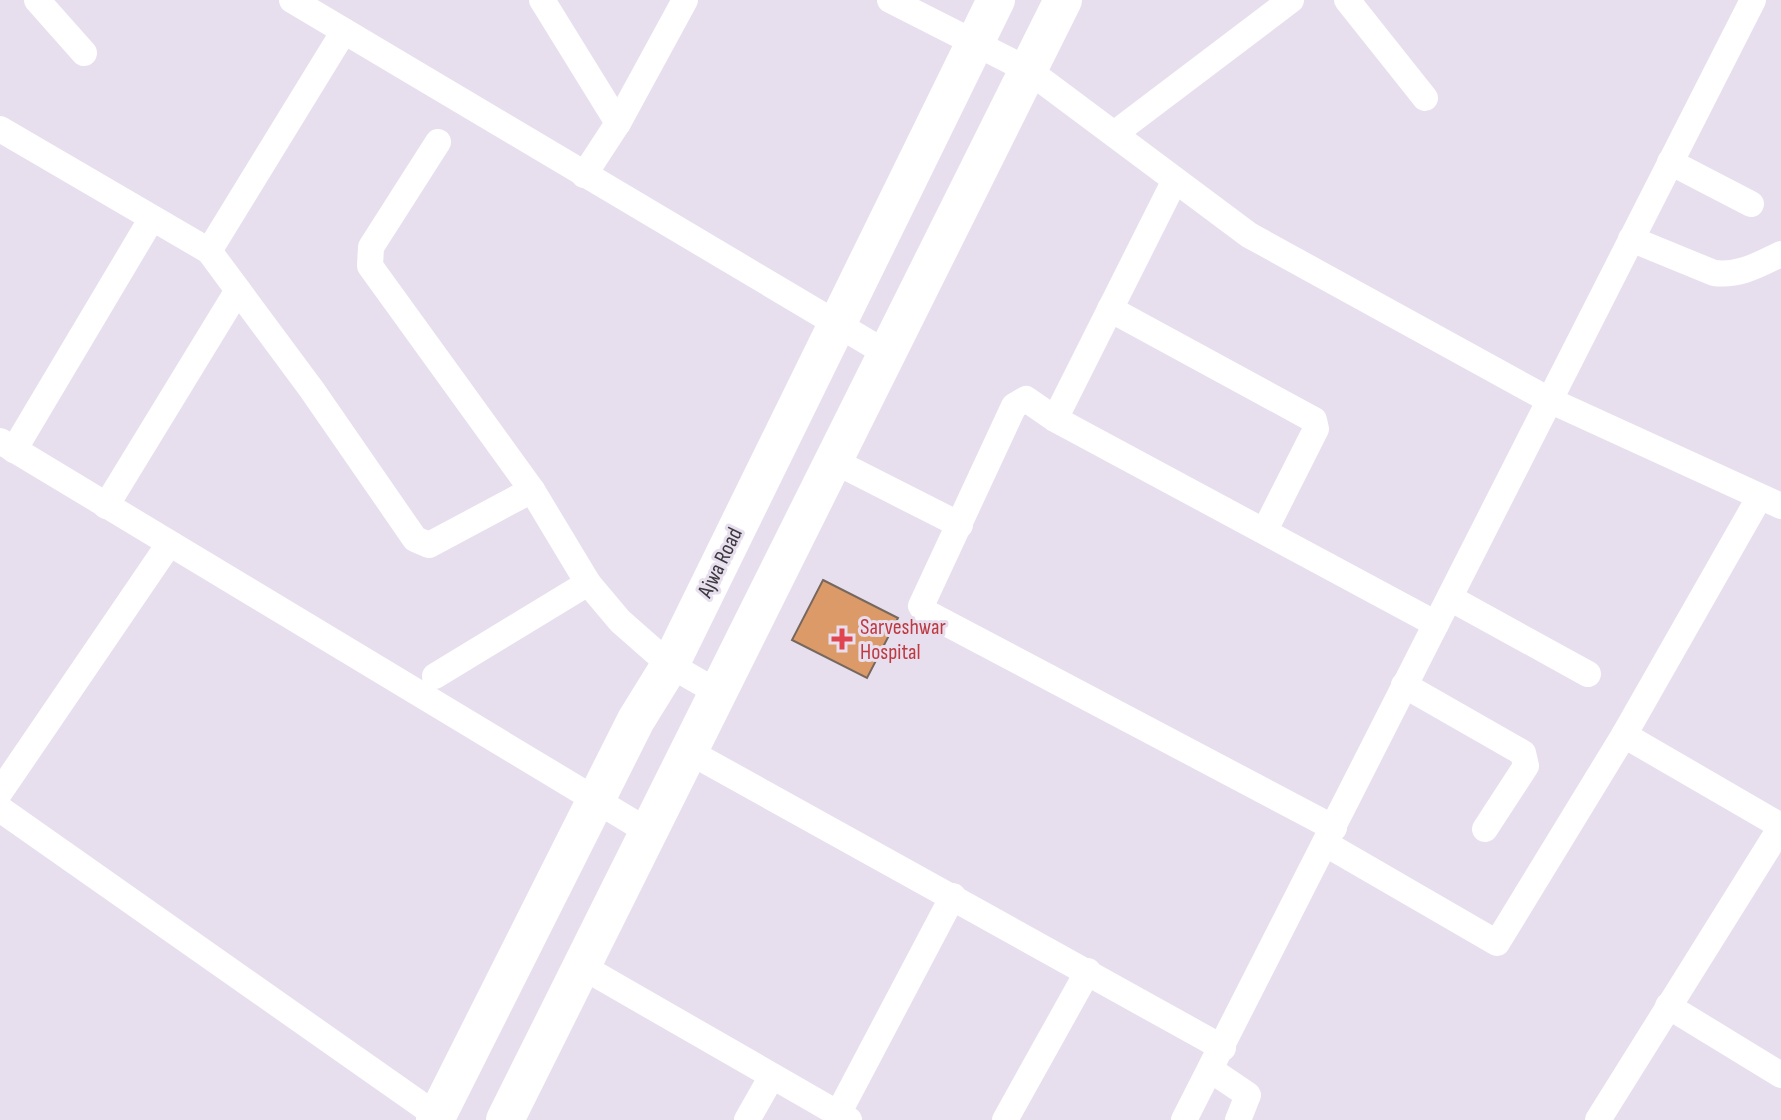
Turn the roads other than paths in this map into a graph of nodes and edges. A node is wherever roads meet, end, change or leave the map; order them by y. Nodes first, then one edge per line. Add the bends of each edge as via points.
1 (37, 0) edge
2 (292, 0) edge
3 (542, 0) edge
4 (685, 0) edge
5 (890, 0) edge
6 (996, 0) edge
7 (1063, 0) edge
8 (1291, 0) edge
9 (1347, 0) edge
10 (1753, 0) edge
11 (344, 31) junction
12 (973, 44) junction
13 (84, 53) dead end
14 (1028, 70) junction
15 (1425, 98) dead end
16 (618, 123) junction
17 (0, 129) edge
18 (1114, 134) junction
19 (438, 142) dead end
20 (1670, 162) junction
21 (584, 175) junction
22 (1175, 180) junction
23 (1751, 204) dead end
24 (152, 218) junction
25 (1631, 239) junction
26 (209, 251) junction
27 (1781, 254) edge
28 (238, 290) junction
29 (1110, 309) junction
30 (835, 325) junction
31 (886, 353) junction
32 (1549, 400) junction
33 (1055, 419) junction
34 (7, 446) edge
35 (832, 460) junction
36 (532, 490) junction
37 (1770, 502) edge
38 (106, 506) junction
39 (960, 525) junction
40 (1265, 530) junction
41 (169, 544) junction
42 (588, 583) junction
43 (1450, 598) junction
44 (1436, 624) junction
45 (670, 665) junction
46 (1588, 674) dead end
47 (435, 676) dead end
48 (1404, 685) junction
49 (717, 692) junction
50 (1624, 735) junction
51 (688, 751) junction
52 (0, 792) edge
53 (595, 801) junction
54 (0, 809) edge
55 (1781, 827) edge
56 (1485, 829) dead end
57 (649, 832) junction
58 (1330, 836) junction
59 (953, 896) junction
60 (583, 967) junction
61 (1088, 971) junction
62 (1668, 1006) junction
63 (1217, 1059) junction
64 (1781, 1075) edge
65 (772, 1076) junction
66 (843, 1117) edge
67 (436, 1118) edge
68 (505, 1120) edge
69 (747, 1120) edge
70 (1005, 1120) edge
71 (1184, 1120) edge
72 (1238, 1120) edge
73 (1598, 1120) edge

1 - 13 street
2 - 11 street
3 - 16 street
4 - 16 street
5 - 12 street
6 - 12 main road, Ajwa Road
7 - 14 main road
8 - 18 street
9 - 15 street
10 - 20 street
11 - 21 street
11 - 26 street
12 - 14 street
12 - 30 main road, Ajwa Road
14 - 18 street
14 - 31 main road
16 - 21 street
17 - 24 street
18 - 22 street
19 - 36 street via 371,247 370,266
20 - 23 street
20 - 25 street
21 - 30 street
22 - 29 street
22 - 32 street via 1249,235
24 - 26 street
24 - 34 street
25 - 27 street via 1714,273 1743,272
25 - 32 street
26 - 28 street
28 - 36 street via 415,539 429,545
28 - 38 street
29 - 33 street
29 - 40 street via 1314,420 1316,429
30 - 31 street
30 - 45 main road, Ajwa Road
31 - 35 main road
32 - 37 street
32 - 43 street
33 - 39 street via 1026,399 1014,406
33 - 40 street
34 - 38 street
35 - 39 street
35 - 49 main road
36 - 42 street
37 - 50 street
38 - 41 street
39 - 58 street via 923,599 927,613
40 - 44 street
41 - 52 street
41 - 53 street
42 - 45 street via 620,621
42 - 47 street
43 - 44 street
43 - 46 street
44 - 48 street
45 - 49 street
45 - 53 main road, Ajwa Road
48 - 56 street via 1523,753 1526,766
48 - 58 street
49 - 51 main road
50 - 55 street
50 - 58 street via 1497,943
51 - 57 main road
51 - 59 street
53 - 57 street
53 - 67 main road, Ajwa Road
54 - 67 street
55 - 62 street
57 - 60 main road
58 - 63 street
59 - 61 street
59 - 66 street
60 - 65 street
60 - 68 main road
61 - 63 street
61 - 70 street
62 - 64 street
62 - 73 street
63 - 71 street
63 - 72 street via 1248,1095
65 - 66 street
65 - 69 street

